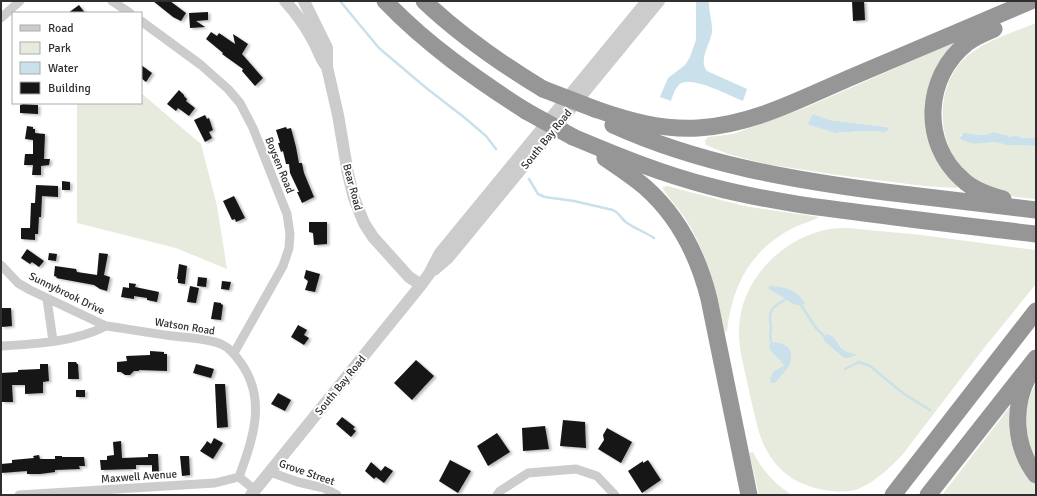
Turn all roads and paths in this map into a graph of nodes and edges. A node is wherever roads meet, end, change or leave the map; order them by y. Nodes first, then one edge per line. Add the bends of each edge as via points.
1 (20, 1) edge
2 (112, 1) edge
3 (285, 1) edge
4 (304, 1) edge
5 (385, 1) edge
6 (424, 1) edge
7 (647, 1) edge
8 (659, 1) edge
9 (1031, 1) edge
10 (1036, 11) edge
11 (128, 12) edge
12 (1, 18) edge
13 (142, 22) edge
14 (327, 67) junction
15 (593, 112) junction
16 (573, 137) junction
17 (1036, 207) edge
18 (1036, 210) edge
19 (1036, 234) edge
20 (1, 265) edge
21 (429, 274) junction
22 (421, 285) junction
23 (47, 299) junction
24 (1036, 311) edge
25 (106, 326) junction
26 (53, 341) junction
27 (1, 346) edge
28 (234, 353) junction
29 (1036, 358) edge
30 (1036, 362) edge
31 (270, 472) junction
32 (1036, 475) edge
33 (239, 477) junction
34 (253, 493) edge
35 (19, 495) edge
36 (337, 495) edge
37 (498, 495) edge
38 (615, 495) edge
39 (749, 495) edge
40 (893, 495) edge
41 (928, 495) edge

1 - 12 street
2 - 11 street
3 - 14 street, Bear Road via 312,38
4 - 14 street, Bear Road via 327,48
5 - 16 highway, bridge via 456,63 526,111
6 - 15 highway, bridge via 494,58 543,89
7 - 21 street, South Bay Road via 440,253
8 - 21 street, South Bay Road via 448,258
9 - 15 highway via 784,106 735,123 697,128 661,127
10 - 17 highway via 974,38 956,53 938,83 933,114 935,134 942,154 963,180 986,194
13 - 28 street, Boysen Road via 201,65 240,103 253,128 287,214 290,248 284,266
14 - 22 street, Bear Road via 354,198 364,223 382,248 409,277
15 - 18 highway via 645,139 674,150 758,172 845,187
16 - 19 highway via 653,170 739,193 827,208
16 - 39 highway via 654,195 676,220 693,249 709,299
20 - 23 street, Sunnybrook Drive via 18,283
21 - 22 street, South Bay Road
22 - 31 street, South Bay Road
23 - 25 street, Sunnybrook Drive
23 - 26 street
24 - 40 highway
25 - 26 street via 92,333
25 - 28 street, Watson Road via 220,344
26 - 27 street
28 - 33 street, Watson Road via 244,367 252,386 256,408 251,443
29 - 41 highway
30 - 32 highway via 1021,394 1017,422 1022,449
31 - 34 street, South Bay Road
31 - 36 street, Grove Street via 324,488
33 - 34 street
33 - 35 street, Maxwell Avenue via 215,483
37 - 38 street via 500,490 528,473 576,469 597,476

